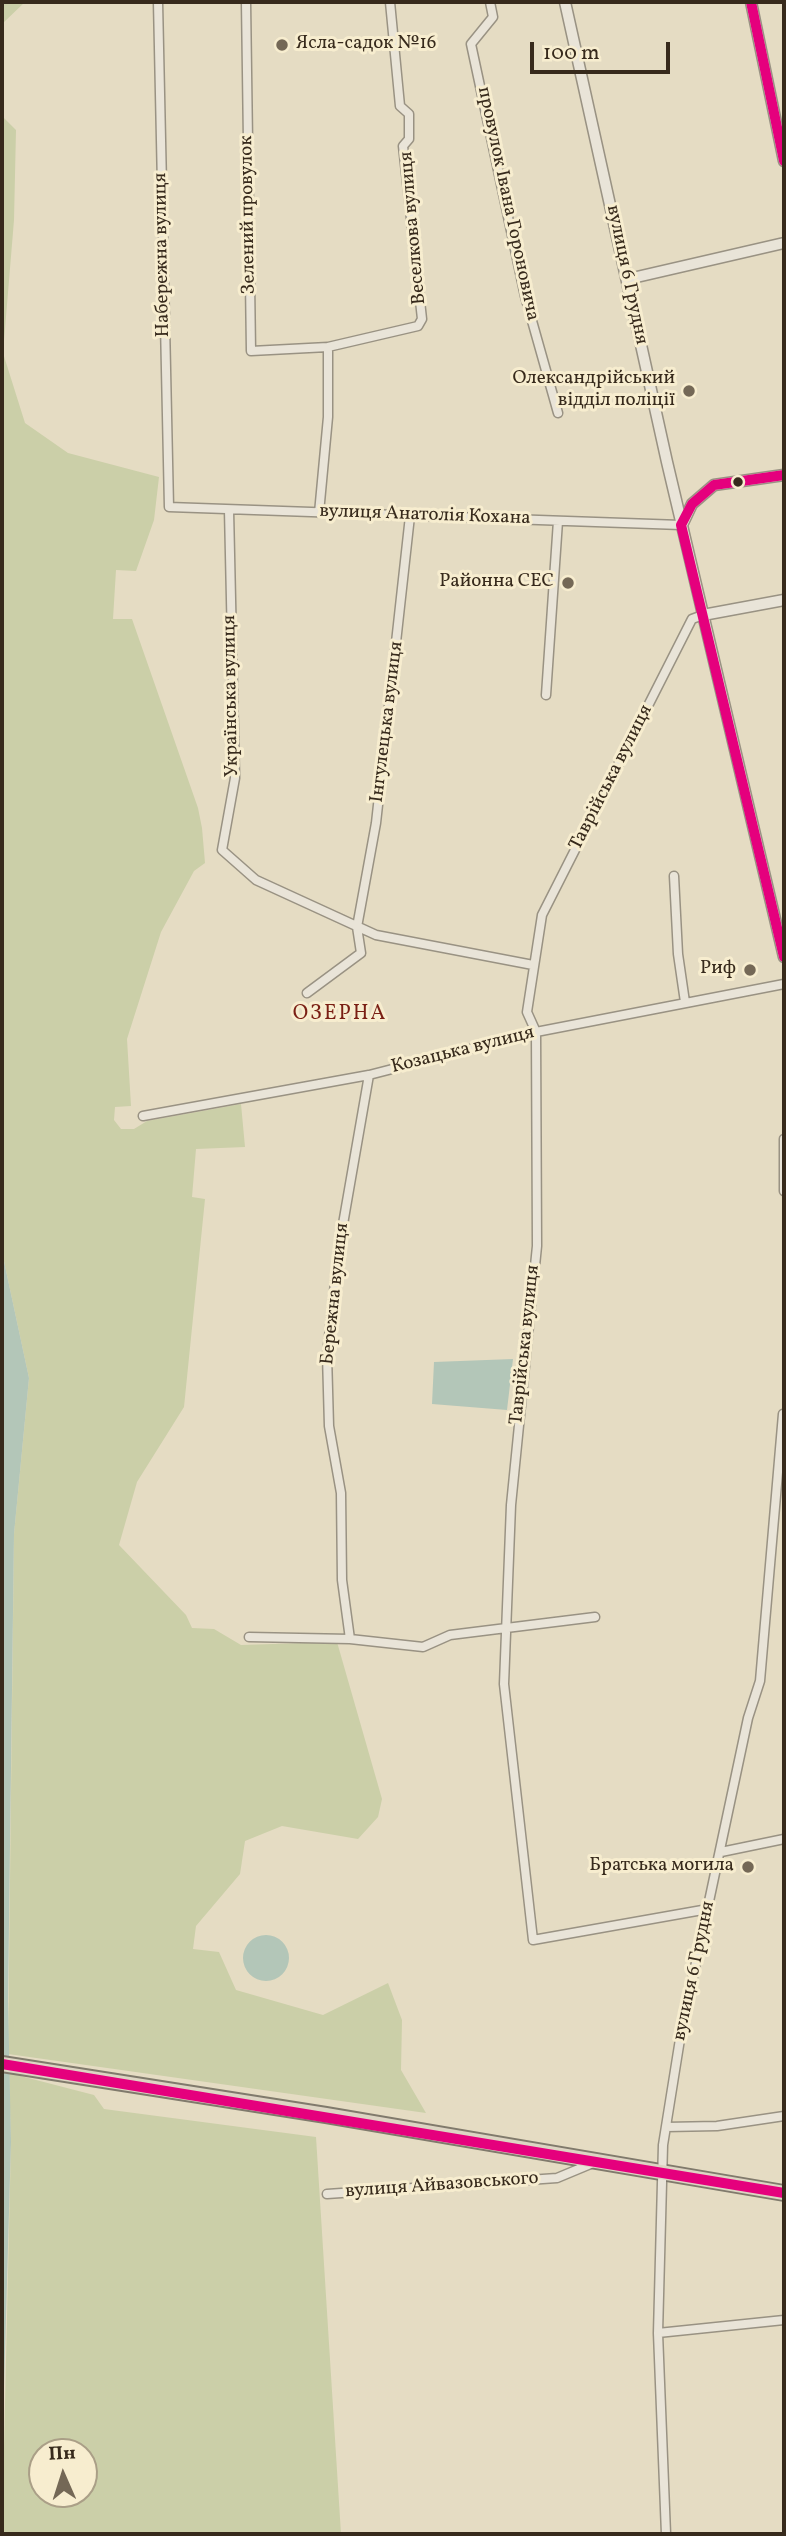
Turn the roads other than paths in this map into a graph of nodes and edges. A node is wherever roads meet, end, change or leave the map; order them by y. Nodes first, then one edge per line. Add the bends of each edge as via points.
1 (158, 2) edge
2 (246, 2) edge
3 (390, 2) edge
4 (489, 2) edge
5 (565, 2) edge
6 (751, 2) edge
7 (784, 161) edge
8 (784, 243) edge
9 (628, 279) junction
10 (328, 347) junction
11 (558, 413) dead end
12 (784, 475) edge
13 (169, 508) joint
14 (229, 510) junction
15 (319, 513) junction
16 (410, 516) junction
17 (558, 521) junction
18 (681, 525) junction
19 (784, 600) edge
20 (703, 615) junction
21 (546, 695) dead end
22 (674, 876) dead end
23 (357, 927) junction
24 (784, 957) edge
25 (533, 965) junction
26 (784, 984) edge
27 (307, 993) dead end
28 (685, 1002) junction
29 (536, 1032) junction
30 (369, 1074) junction
31 (143, 1116) dead end
32 (784, 1139) edge
33 (784, 1191) edge
34 (783, 1414) edge
35 (595, 1617) dead end
36 (504, 1629) junction
37 (249, 1637) dead end
38 (350, 1639) junction
39 (784, 1839) edge
40 (721, 1852) junction
41 (708, 1909) junction
42 (2, 2064) edge
43 (784, 2116) edge
44 (666, 2127) junction
45 (595, 2162) junction
46 (662, 2173) junction
47 (784, 2193) edge
48 (327, 2194) dead end
49 (784, 2320) edge
50 (658, 2333) junction
51 (666, 2534) edge

1 - 13 street, Набережна вулиця
2 - 10 street, Зелений провулок via 251,351
3 - 10 street, Веселкова вулиця via 400,106 409,114 409,139 403,146 421,323
4 - 11 street, провулок Івана Гороновича via 493,17 471,44 525,296
5 - 9 street, вулиця 6 Грудня
6 - 7 street
8 - 9 street
9 - 18 street, вулиця 6 Грудня
10 - 15 street via 328,417
12 - 18 street via 714,485 692,504
13 - 14 street, вулиця Анатолія Кохана
14 - 15 street, вулиця Анатолія Кохана
14 - 23 street, Українська вулиця via 235,778 222,850 256,880
15 - 16 street, вулиця Анатолія Кохана
16 - 17 street, вулиця Анатолія Кохана
16 - 23 street, Інгулецька вулиця via 376,823
17 - 18 street, вулиця Анатолія Кохана
17 - 21 street
18 - 20 street, вулиця 6 Грудня
19 - 20 street
20 - 24 street, вулиця 6 Грудня
20 - 25 street, Таврійська вулиця via 692,620 542,915
22 - 28 street
23 - 25 street, Українська вулиця via 376,935
23 - 27 street via 361,953
25 - 29 street, Таврійська вулиця via 527,1012
26 - 28 street, Козацька вулиця
28 - 29 street, Козацька вулиця
29 - 30 street, Козацька вулиця
29 - 36 street, Таврійська вулиця via 537,1246 517,1423 509,1622
30 - 31 street, Козацька вулиця
30 - 38 street, Бережна вулиця via 339,1247 327,1355
32 - 33 street
34 - 40 street, вулиця 6 Грудня via 760,1681
35 - 36 street
36 - 38 street via 450,1634 423,1647
36 - 41 street, Таврійська вулиця via 504,1684 533,1940
37 - 38 street
39 - 40 street
40 - 41 street, вулиця 6 Грудня
41 - 44 street, вулиця 6 Грудня
42 - 45 highway
43 - 44 street via 717,2126
44 - 46 street, вулиця 6 Грудня
45 - 46 highway
45 - 48 street, вулиця Айвазовського via 557,2178
46 - 47 highway
46 - 50 street, вулиця 6 Грудня
49 - 50 street
50 - 51 street, вулиця 6 Грудня

